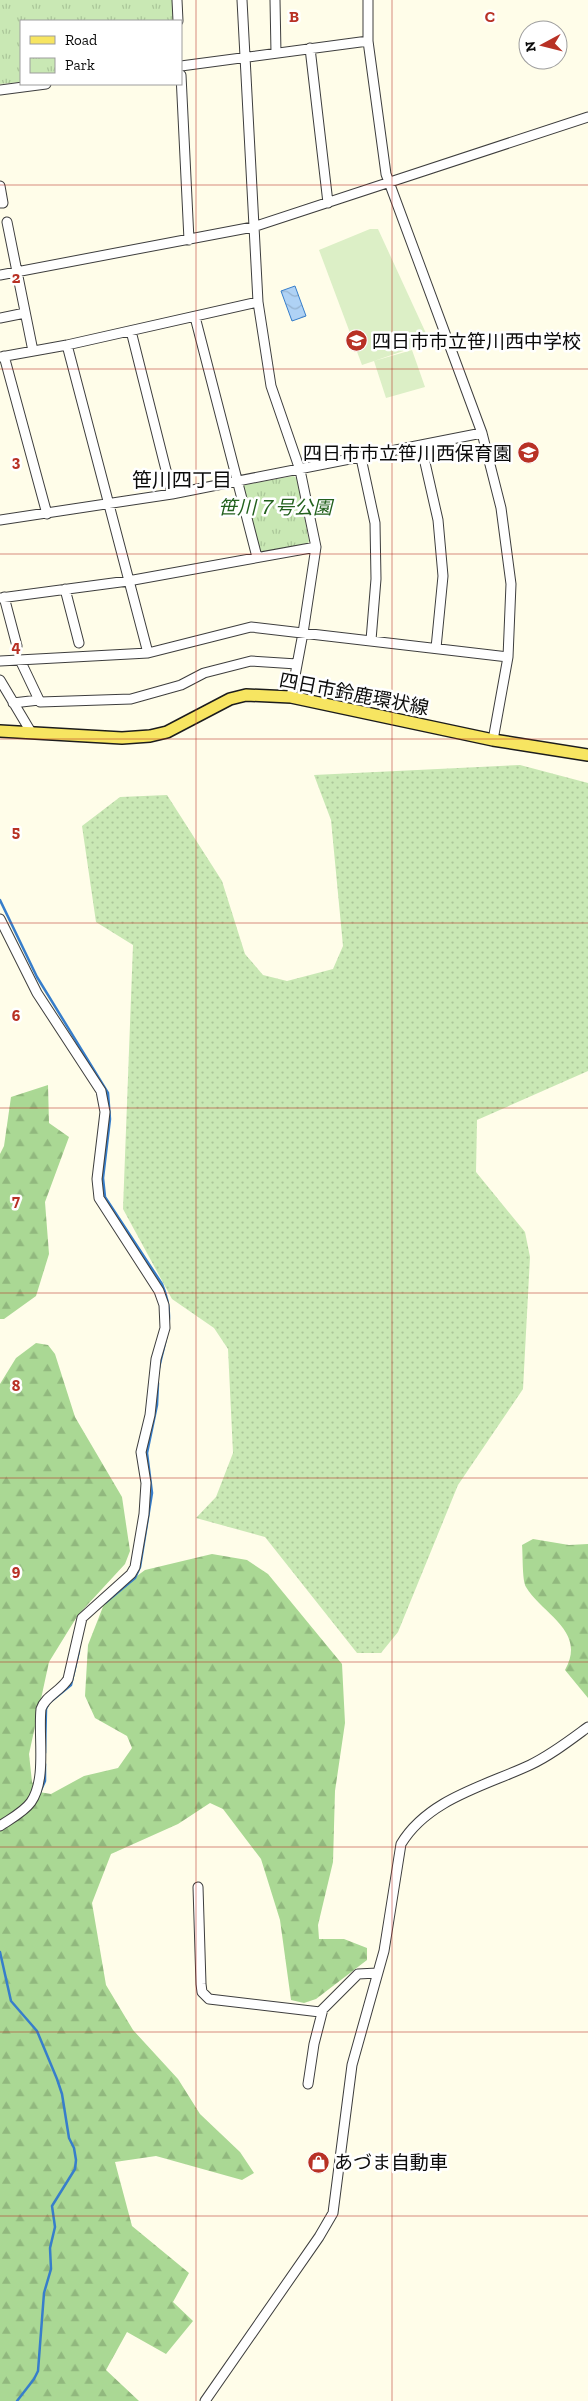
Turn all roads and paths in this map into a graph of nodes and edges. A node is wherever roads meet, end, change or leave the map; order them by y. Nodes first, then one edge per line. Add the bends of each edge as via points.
1 (177, 0) edge
2 (242, 0) edge
3 (275, 0) edge
4 (368, 0) edge
5 (178, 20) edge
6 (368, 41) junction
7 (310, 48) junction
8 (276, 53) junction
9 (243, 58) junction
10 (182, 66) edge
11 (38, 85) edge
12 (181, 85) edge
13 (0, 90) edge
14 (588, 117) edge
15 (389, 184) junction
16 (0, 186) edge
17 (0, 203) edge
18 (328, 203) junction
19 (7, 222) dead end
20 (253, 227) junction
21 (189, 240) junction
22 (16, 272) junction
23 (0, 275) edge
24 (258, 302) junction
25 (25, 313) junction
26 (195, 317) junction
27 (0, 318) edge
28 (131, 331) junction
29 (67, 345) junction
30 (33, 351) junction
31 (2, 357) edge
32 (482, 433) junction
33 (421, 445) junction
34 (361, 458) junction
35 (300, 470) junction
36 (237, 482) junction
37 (172, 494) junction
38 (109, 505) junction
39 (47, 514) junction
40 (0, 520) edge
41 (316, 546) junction
42 (257, 557) junction
43 (128, 581) junction
44 (65, 589) junction
45 (2, 598) edge
46 (303, 633) junction
47 (371, 640) junction
48 (78, 643) dead end
49 (17, 646) dead end
50 (436, 648) junction
51 (148, 653) junction
52 (508, 657) junction
53 (20, 660) junction
54 (0, 662) edge
55 (297, 664) junction
56 (0, 680) edge
57 (291, 697) junction
58 (39, 700) junction
59 (14, 702) junction
60 (0, 731) edge
61 (31, 732) junction
62 (494, 740) junction
63 (588, 755) edge
64 (0, 919) edge
65 (588, 1727) edge
66 (0, 1826) edge
67 (198, 1887) dead end
68 (377, 1973) junction
69 (323, 2009) junction
70 (308, 2084) dead end
71 (205, 2401) edge

1 - 5 street
2 - 9 street
3 - 8 street
4 - 6 street
6 - 7 street
6 - 15 street
7 - 8 street
7 - 18 street
8 - 9 street
9 - 10 street
9 - 20 street
11 - 13 street
12 - 21 street
14 - 15 street
15 - 18 street
15 - 32 street
16 - 17 street via 3,203
18 - 20 street
19 - 22 street
20 - 21 street
20 - 24 street
21 - 22 street
22 - 23 street
22 - 25 street
24 - 26 street
24 - 35 street via 270,386
25 - 27 street
25 - 30 street
26 - 28 street
26 - 36 street
28 - 29 street
28 - 37 street
29 - 30 street
29 - 38 street
30 - 31 street
31 - 39 street
32 - 33 street
32 - 52 street via 501,508 511,584
33 - 34 street
33 - 50 street via 438,520 443,576
34 - 35 street
34 - 47 street via 375,523 376,579
35 - 36 street
35 - 41 street
36 - 37 street
36 - 42 street
37 - 38 street
38 - 39 street
38 - 43 street
39 - 40 street
41 - 42 street
41 - 46 street
42 - 43 street
43 - 44 street
43 - 51 street
44 - 45 street
44 - 48 street
45 - 49 street
46 - 47 street
46 - 51 street via 251,627
46 - 55 street
47 - 50 street
50 - 52 street
51 - 53 street
52 - 62 street
53 - 54 street
53 - 58 street
55 - 57 street
55 - 58 street via 251,661 131,699
56 - 59 street
57 - 61 main road, 四日市鈴鹿環状線 via 246,695 230,699 167,732 150,736 122,738
57 - 62 main road, 四日市鈴鹿環状線
58 - 59 street
59 - 61 street
60 - 61 main road, 四日市鈴鹿環状線
62 - 63 main road, 四日市鈴鹿環状線
64 - 66 street via 37,994 100,1091 105,1112 97,1179 99,1198 159,1291 166,1317 141,1452 146,1483 135,1567 82,1618 68,1679 41,1709 40,1780 36,1793 27,1807
65 - 68 street via 531,1764 430,1812 406,1835 398,1854 384,1952
67 - 69 street via 201,1984 209,1999 314,2012
68 - 69 street via 358,1974
68 - 71 street via 352,2065 333,2212
69 - 70 street

